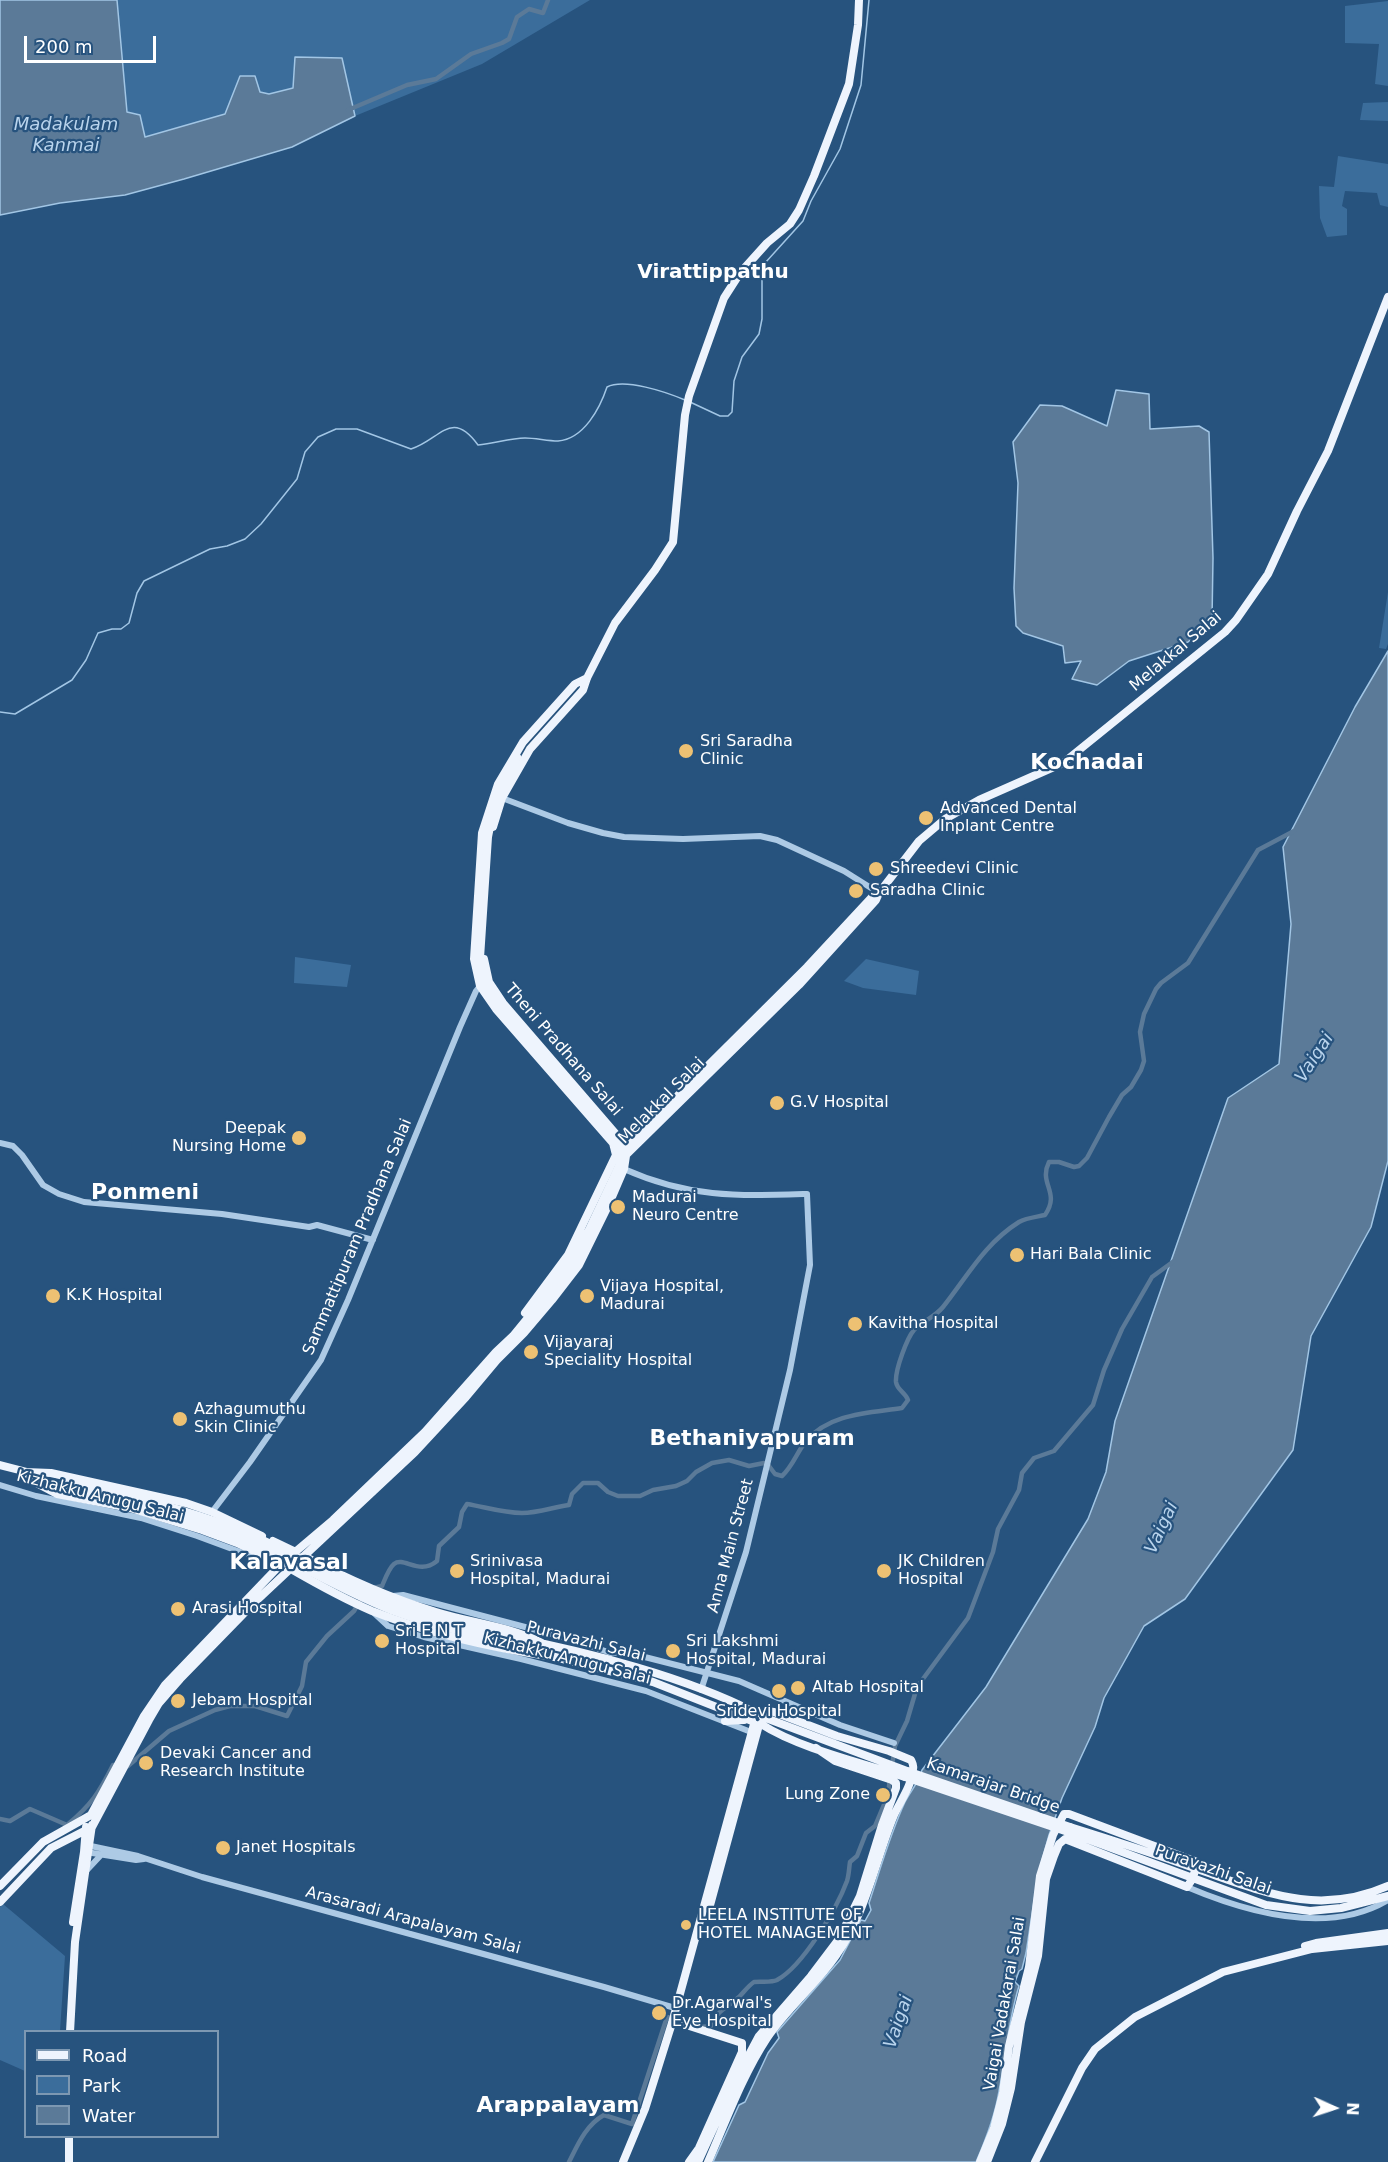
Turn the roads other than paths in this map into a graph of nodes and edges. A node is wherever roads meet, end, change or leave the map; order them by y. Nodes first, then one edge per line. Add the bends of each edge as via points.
1 (859, 0) edge
2 (1388, 297) edge
3 (587, 678) junction
4 (502, 778) junction
5 (510, 782) junction
6 (502, 798) junction
7 (879, 893) junction
8 (489, 982) junction
9 (480, 986) junction
10 (0, 1143) edge
11 (625, 1153) junction
12 (616, 1155) junction
13 (624, 1169) junction
14 (373, 1240) junction
15 (498, 1355) junction
16 (0, 1465) edge
17 (0, 1470) edge
18 (26, 1475) junction
19 (52, 1482) junction
20 (0, 1485) edge
21 (212, 1512) junction
22 (258, 1534) junction
23 (306, 1542) junction
24 (314, 1548) junction
25 (265, 1556) junction
26 (295, 1556) junction
27 (304, 1556) junction
28 (281, 1564) junction
29 (320, 1564) junction
30 (288, 1572) junction
31 (272, 1574) junction
32 (391, 1596) junction
33 (369, 1609) junction
34 (542, 1643) junction
35 (554, 1657) junction
36 (708, 1674) junction
37 (701, 1690) junction
38 (725, 1721) junction
39 (756, 1723) junction
40 (774, 1732) junction
41 (891, 1747) junction
42 (120, 1767) junction
43 (891, 1772) junction
44 (906, 1774) joint
45 (88, 1817) junction
46 (1069, 1829) junction
47 (90, 1843) junction
48 (36, 1848) junction
49 (43, 1856) junction
50 (1197, 1865) junction
51 (87, 1870) junction
52 (1193, 1878) junction
53 (0, 1886) edge
54 (1388, 1886) edge
55 (1187, 1887) junction
56 (8, 1893) junction
57 (1388, 1896) edge
58 (1388, 1900) edge
59 (0, 1902) edge
60 (1388, 1933) edge
61 (1388, 1941) edge
62 (1282, 1956) junction
63 (674, 2018) junction
64 (68, 2030) edge
65 (68, 2030) edge
66 (69, 2138) edge
67 (69, 2162) edge
68 (625, 2162) edge
69 (689, 2162) edge
70 (698, 2162) edge
71 (708, 2162) edge
72 (980, 2162) edge
73 (987, 2162) edge
74 (1035, 2162) edge

1 - 3 main road, Theni Pradhana Salai via 849,84 809,187 790,224 740,273 724,298 689,396 674,542 615,623
2 - 7 main road, Melakkal Salai via 1328,451 1268,574 1236,620 1063,763 945,819 919,841
3 - 4 main road, Theni Pradhana Salai via 575,684 523,742
3 - 5 main road, Theni Pradhana Salai via 583,690 530,749
3 - 15 main road, bridge via 517,757 494,806 488,837 480,958 482,979 499,1006 617,1141 619,1166 567,1270
4 - 5 main road
4 - 9 main road, Theni Pradhana Salai via 482,833 474,960
5 - 6 main road, Theni Pradhana Salai
6 - 7 street via 568,823 624,837 760,836 777,840 844,871
6 - 8 main road, Theni Pradhana Salai via 492,828 484,942
7 - 11 main road, Melakkal Salai via 799,986
8 - 9 main road
8 - 11 main road, Theni Pradhana Salai via 616,1133
9 - 12 main road, Theni Pradhana Salai via 496,1010 613,1143
9 - 14 street, Sammattipuram Pradhana Salai
10 - 14 street via 13,1146 43,1185 84,1202 317,1225
11 - 12 main road, Melakkal Salai
11 - 13 main road
12 - 15 main road via 568,1255
13 - 15 main road via 579,1265 524,1333
13 - 36 street, Anna Main Street via 680,1189 740,1196 807,1194 810,1265 783,1404 743,1563
14 - 21 street, Sammattipuram Pradhana Salai via 321,1360
15 - 23 main road via 425,1432
15 - 24 main road via 466,1398 415,1452
16 - 18 main road
17 - 18 main road
18 - 19 main road
18 - 21 main road via 51,1473
18 - 25 main road via 57,1494 130,1508 202,1530
19 - 34 main road, Puravazhi Salai, bridge via 169,1505 242,1531 356,1588 437,1617
19 - 35 main road, Puravazhi Salai, bridge via 190,1519 254,1544 393,1610
20 - 25 street, Kizhakku Anugu Salai via 141,1518 243,1553
21 - 22 main road
22 - 23 main road via 266,1533 292,1546
22 - 26 main road
23 - 26 main road
24 - 27 main road
24 - 29 main road
25 - 28 main road
25 - 31 main road via 272,1565
26 - 27 main road
26 - 28 main road
26 - 30 main road
27 - 29 main road
27 - 30 main road
28 - 31 main road
29 - 32 main road
30 - 33 main road
30 - 42 main road via 159,1703
31 - 42 main road via 165,1685 144,1716
32 - 34 main road
32 - 36 street via 403,1595 611,1653 625,1652
33 - 35 main road via 460,1638
33 - 38 street, Kizhakku Anugu Salai via 388,1626 646,1691
34 - 37 main road, Puravazhi Salai via 652,1672
35 - 39 main road, Puravazhi Salai via 653,1682
36 - 37 street, Anna Main Street
36 - 41 street via 739,1682
37 - 39 main road, Puravazhi Salai
38 - 39 main road
38 - 39 street, Kizhakku Anugu Salai
39 - 40 main road, Puravazhi Salai
39 - 40 main road via 765,1731
39 - 41 main road via 766,1711 774,1712 837,1736
39 - 43 main road, Puravazhi Salai
39 - 63 main road
39 - 63 main road via 721,1865
40 - 43 main road, Puravazhi Salai
41 - 71 main road via 911,1760 913,1770 858,1917 838,1954 767,2037
42 - 45 main road
42 - 47 main road
43 - 44 main road, Puravazhi Salai
43 - 70 main road via 895,1792 860,1896 839,1939 759,2036
44 - 46 main road, Kamarajar Bridge, bridge
45 - 47 main road
45 - 48 main road
46 - 50 main road, Puravazhi Salai
46 - 52 main road, Puravazhi Salai
47 - 49 main road via 72,1837
47 - 51 main road
47 - 51 street
47 - 63 street, Arasaradi Arapalayam Salai via 136,1860 144,1859 604,1987
47 - 64 main road via 70,1943
48 - 49 main road
48 - 53 main road
49 - 56 main road
50 - 52 main road
50 - 54 main road, Puravazhi Salai via 1273,1895 1314,1902 1367,1895
50 - 72 main road, Vaigai Vadakarai Salai via 1064,1814 1053,1834 1040,1876 1029,1967 1009,2046 1003,2093
51 - 65 main road via 75,1942
52 - 55 main road
52 - 57 main road, Puravazhi Salai via 1266,1905 1310,1911
53 - 56 main road
55 - 58 street via 1281,1917 1351,1914
55 - 73 main road, Vaigai Vadakarai Salai via 1065,1839 1059,1844 1046,1880 1038,1956 1021,2022 1011,2088
56 - 59 main road
60 - 62 main road via 1316,1943
61 - 62 main road
62 - 74 main road via 1223,1972 1143,2013 1104,2040 1085,2063
63 - 68 main road via 659,2081
63 - 69 main road via 742,2043 742,2052
66 - 67 main road

